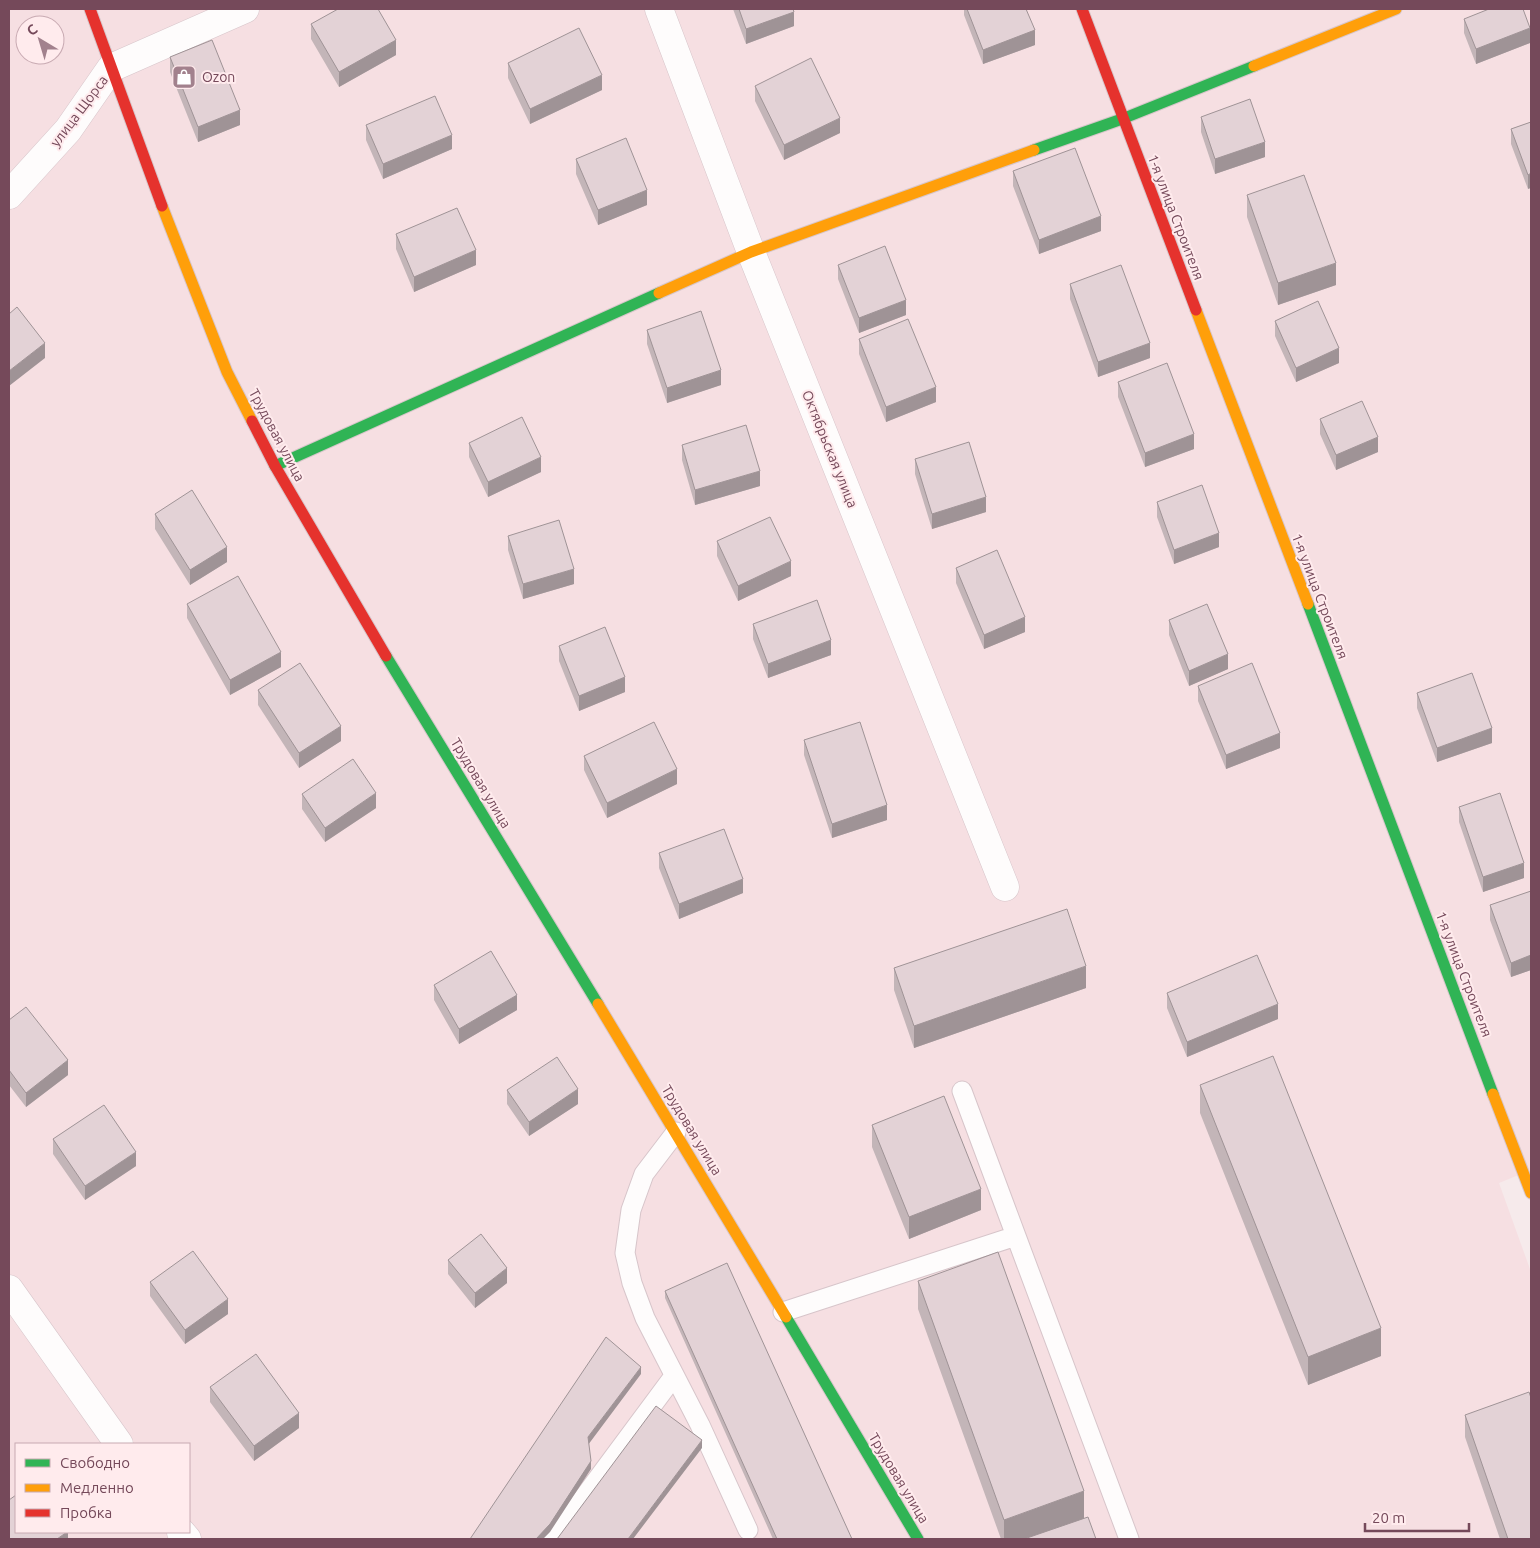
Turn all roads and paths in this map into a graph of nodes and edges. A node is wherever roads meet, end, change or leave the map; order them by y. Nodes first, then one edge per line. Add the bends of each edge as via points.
1 (90, 9) edge
2 (245, 9) edge
3 (659, 9) edge
4 (1082, 9) edge
5 (1396, 9) edge
6 (111, 68) junction
7 (1122, 119) junction
8 (9, 195) edge
9 (751, 252) junction
10 (275, 466) junction
11 (1005, 887) dead end
12 (962, 1091) dead end
13 (676, 1132) junction
14 (1531, 1193) edge
15 (1016, 1236) junction
16 (9, 1289) edge
17 (783, 1312) junction
18 (674, 1376) junction
19 (118, 1443) edge
20 (748, 1530) dead end
21 (553, 1539) edge
22 (918, 1539) edge
23 (1129, 1539) edge

1 - 6 street, Трудовая улица
2 - 6 street, улица Щорса
3 - 9 street, Октябрьская улица
4 - 7 street, 1-я улица Строителя
5 - 7 street
6 - 8 street, улица Щорса via 68,130
6 - 10 street, Трудовая улица via 227,372
7 - 9 street
7 - 14 street, 1-я улица Строителя
9 - 10 street
9 - 11 street, Октябрьская улица
10 - 13 street, Трудовая улица via 372,634
12 - 15 lane
13 - 17 street, Трудовая улица
13 - 18 lane via 644,1174 631,1210 625,1253 645,1318
15 - 17 lane
15 - 23 lane
16 - 19 street
17 - 22 street, Трудовая улица
18 - 20 lane
18 - 21 lane

